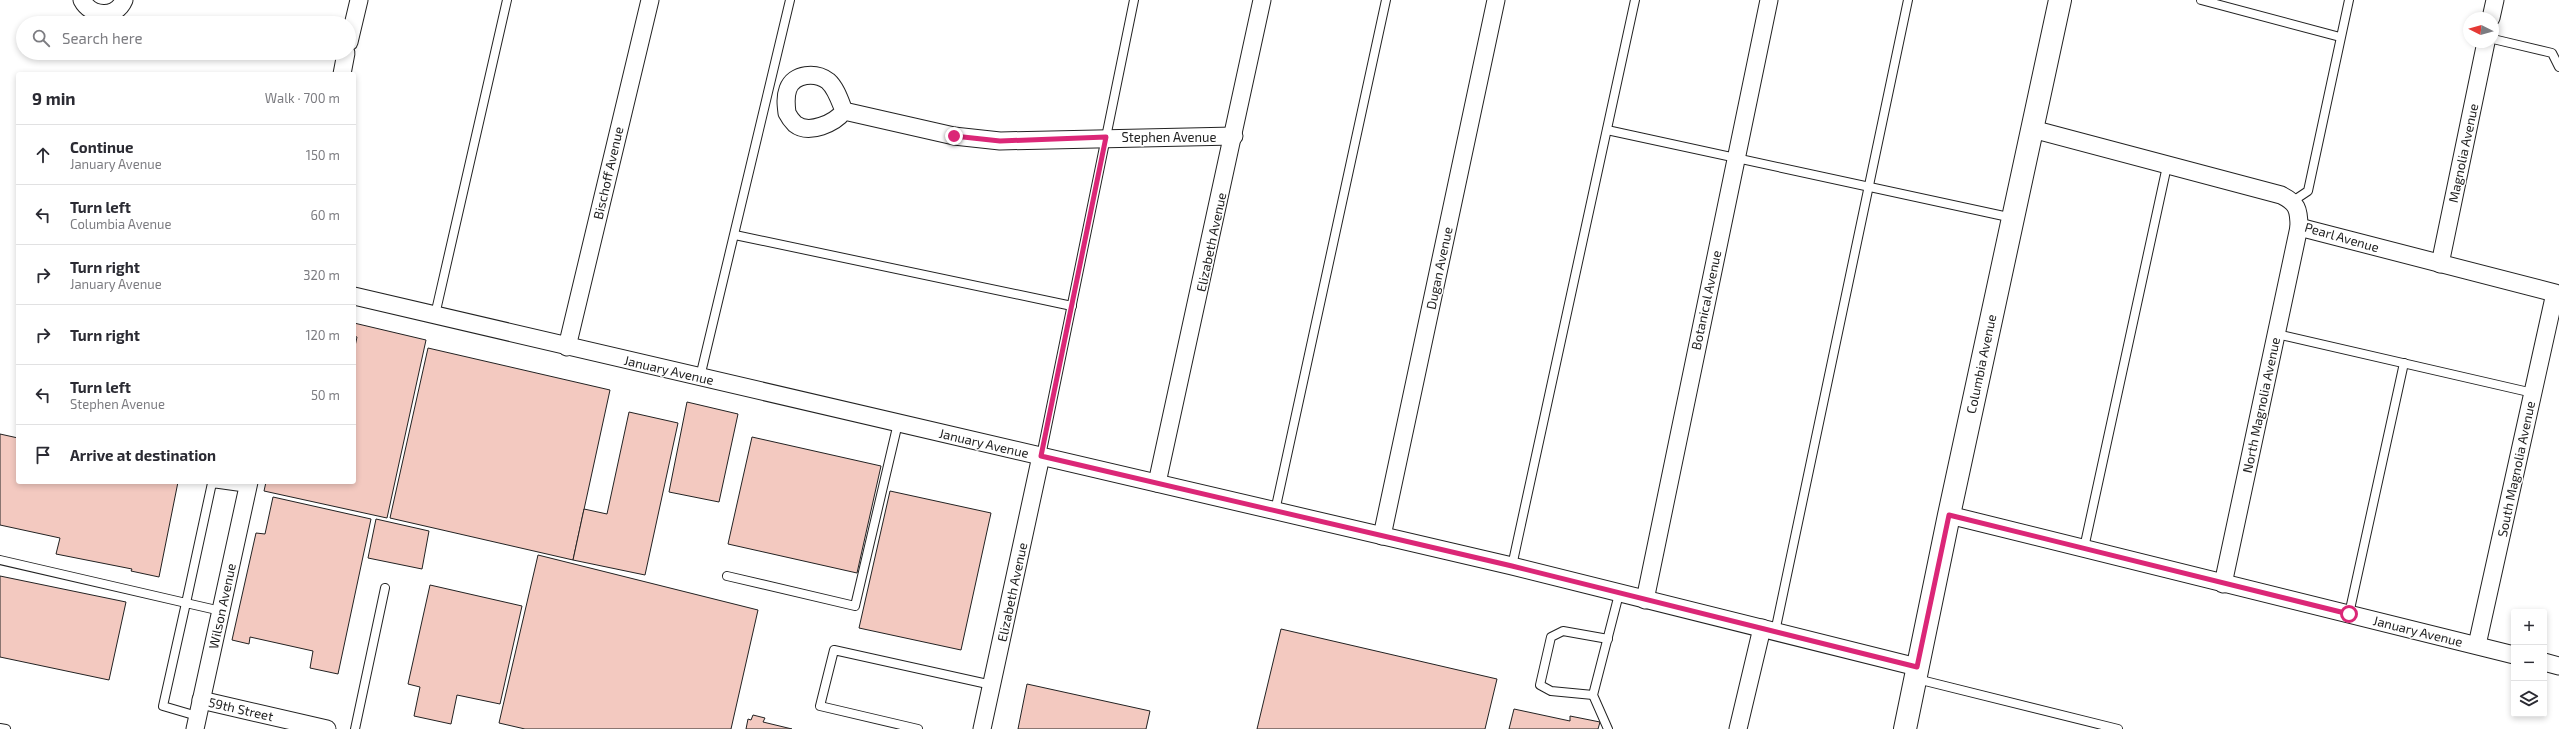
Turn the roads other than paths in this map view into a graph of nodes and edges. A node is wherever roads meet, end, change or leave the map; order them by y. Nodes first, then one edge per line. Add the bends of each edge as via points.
1 (82, 0) edge
2 (124, 0) edge
3 (359, 0) edge
4 (507, 0) edge
5 (650, 0) edge
6 (790, 0) edge
7 (1134, 0) edge
8 (1262, 0) edge
9 (1386, 0) edge
10 (1496, 0) edge
11 (1635, 0) edge
12 (1769, 0) edge
13 (1908, 0) edge
14 (2060, 0) edge
15 (2201, 0) edge
16 (2349, 0) edge
17 (2495, 0) edge
18 (2492, 12) edge
19 (355, 16) edge
20 (2340, 37) junction
21 (2499, 40) edge
22 (2485, 48) edge
23 (345, 60) edge
24 (2559, 66) edge
25 (342, 72) edge
26 (844, 111) dead end
27 (2032, 129) junction
28 (1607, 130) junction
29 (1234, 136) junction
30 (1106, 137) junction
31 (1736, 158) junction
32 (2167, 166) junction
33 (1868, 187) junction
34 (2293, 201) junction
35 (2013, 218) junction
36 (2299, 227) junction
37 (735, 235) junction
38 (2440, 264) junction
39 (2557, 291) edge
40 (356, 296) edge
41 (1072, 306) junction
42 (434, 315) junction
43 (2276, 334) junction
44 (567, 347) junction
45 (2404, 363) junction
46 (700, 377) junction
47 (2533, 393) junction
48 (898, 423) junction
49 (1041, 456) junction
50 (1157, 483) junction
51 (212, 484) edge
52 (230, 484) edge
53 (249, 485) edge
54 (1275, 511) junction
55 (1949, 515) junction
56 (1382, 536) junction
57 (2084, 548) junction
58 (0, 560) edge
59 (1512, 566) junction
60 (726, 576) dead end
61 (2223, 584) junction
62 (385, 588) dead end
63 (1619, 594) junction
64 (1645, 600) junction
65 (186, 603) junction
66 (221, 612) junction
67 (2349, 614) junction
68 (1768, 630) junction
69 (1608, 639) junction
70 (2477, 645) junction
71 (2511, 654) edge
72 (2547, 663) edge
73 (2559, 666) edge
74 (1916, 673) junction
75 (992, 685) junction
76 (1593, 695) junction
77 (201, 700) junction
78 (196, 723) edge
79 (0, 728) edge
80 (6, 729) edge
81 (327, 729) edge
82 (355, 729) edge
83 (918, 729) edge
84 (982, 729) edge
85 (1608, 729) edge
86 (1738, 729) edge
87 (1905, 729) edge
88 (2118, 729) edge

1 - 2 street via 88,8 102,14 116,9
3 - 19 street
4 - 42 lane
5 - 44 street, Bischoff Avenue
6 - 37 lane
7 - 30 lane
8 - 29 street, Elizabeth Avenue
9 - 54 lane
10 - 56 street, Dugan Avenue
11 - 28 lane
12 - 31 street, Botanical Avenue
13 - 33 lane
14 - 27 street, Columbia Avenue
15 - 20 lane
16 - 20 lane
17 - 18 street
20 - 34 lane via 2308,191
21 - 24 lane via 2552,53
22 - 38 street, Magnolia Avenue
23 - 25 street
26 - 30 street, Stephen Avenue via 954,136 1000,141
27 - 32 street
27 - 35 street, Columbia Avenue
28 - 31 lane
28 - 59 lane
29 - 30 street, Stephen Avenue
29 - 50 street, Elizabeth Avenue
30 - 41 lane
31 - 33 lane
31 - 64 street, Botanical Avenue
32 - 34 street via 2281,195
32 - 57 lane
33 - 35 lane
33 - 68 lane
34 - 36 street, Pearl Avenue via 2299,215
35 - 55 street, Columbia Avenue
36 - 38 street, Pearl Avenue
36 - 43 street, North Magnolia Avenue
37 - 41 lane
37 - 46 lane
38 - 39 street, Pearl Avenue
39 - 47 street, South Magnolia Avenue
40 - 42 street, January Avenue
41 - 49 lane
42 - 44 street, January Avenue
43 - 45 lane
43 - 61 street, North Magnolia Avenue
44 - 46 street, January Avenue
45 - 47 lane
45 - 67 lane
46 - 48 street, January Avenue
47 - 70 street, South Magnolia Avenue
48 - 49 street, January Avenue
48 - 60 lane via 856,606
49 - 50 street, January Avenue
49 - 75 street, Elizabeth Avenue
50 - 54 street, January Avenue
51 - 65 lane
52 - 53 lane
53 - 66 street, Wilson Avenue
54 - 56 street, January Avenue
55 - 57 street, January Avenue
55 - 74 street, Columbia Avenue
56 - 59 street, January Avenue
57 - 61 street, January Avenue
58 - 65 lane
59 - 63 street, January Avenue
61 - 67 street, January Avenue
62 - 82 lane
63 - 64 street, January Avenue
63 - 69 lane
64 - 68 street, January Avenue
65 - 66 lane
65 - 78 lane via 163,706
66 - 77 street, Wilson Avenue
67 - 70 street, January Avenue
68 - 74 street, January Avenue
68 - 86 street
69 - 76 lane
69 - 76 lane via 1563,631 1551,637 1540,685 1551,691
70 - 71 street, January Avenue
72 - 73 street
74 - 87 street, Columbia Avenue
74 - 88 lane
75 - 83 lane via 834,650 820,706
75 - 84 street, Elizabeth Avenue
76 - 85 lane
77 - 78 street, Wilson Avenue
77 - 81 street, 59th Street
79 - 80 lane

